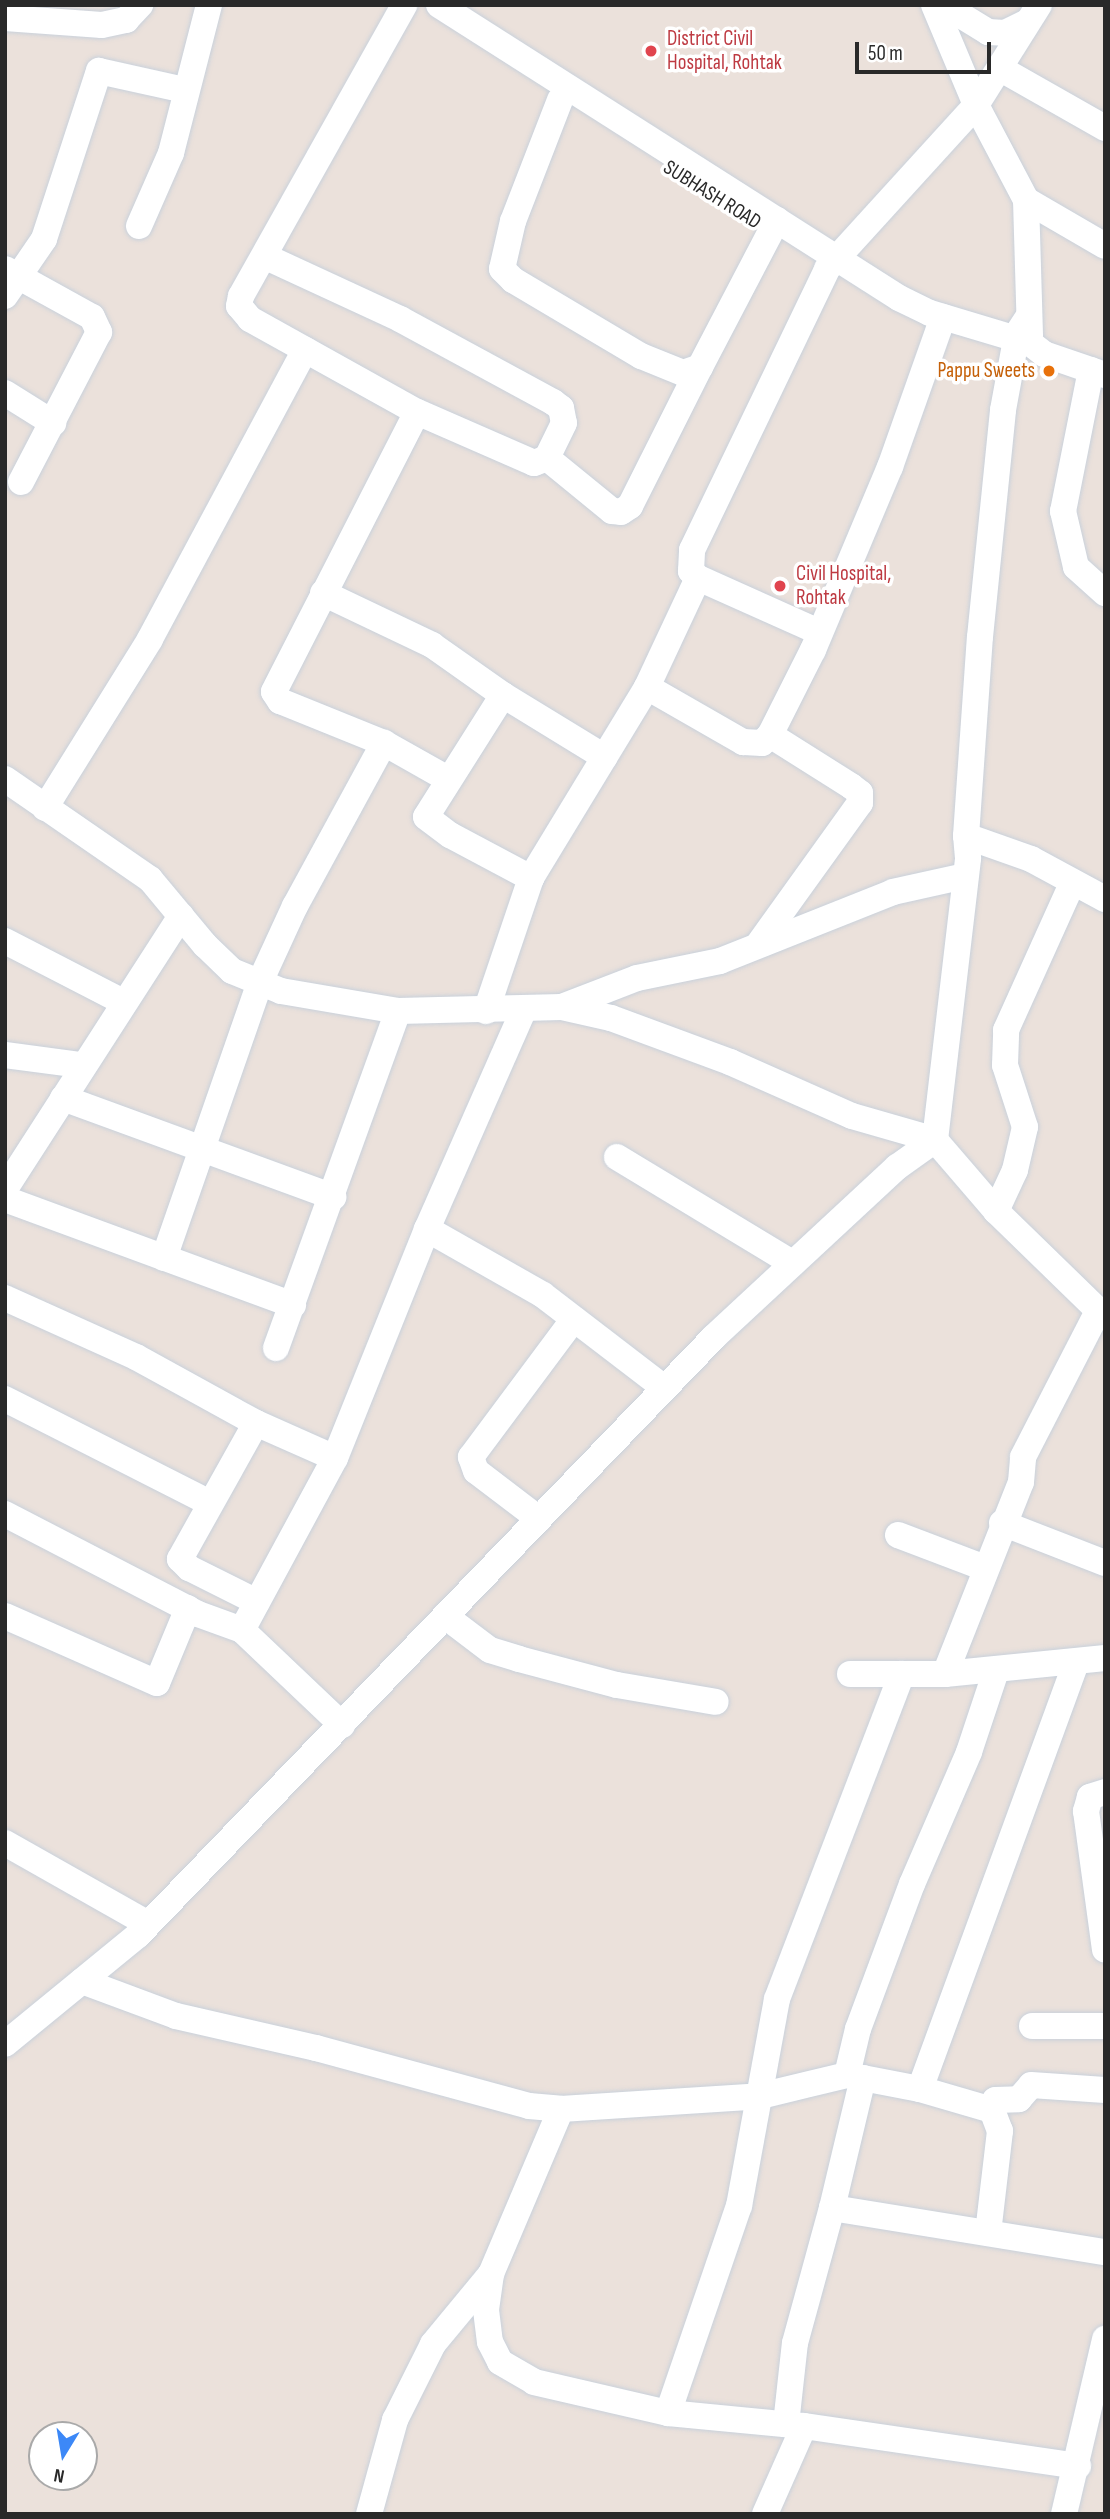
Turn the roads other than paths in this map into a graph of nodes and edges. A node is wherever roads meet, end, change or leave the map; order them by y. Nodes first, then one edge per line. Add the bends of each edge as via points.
1 (140, 5) edge
2 (209, 5) edge
3 (406, 5) edge
4 (439, 5) edge
5 (934, 5) edge
6 (944, 5) edge
7 (1034, 14) edge
8 (5, 18) edge
9 (1001, 69) junction
10 (184, 89) junction
11 (560, 100) junction
12 (976, 105) junction
13 (1105, 128) edge
14 (705, 184) junction
15 (1026, 200) junction
16 (139, 226) dead end
17 (774, 226) junction
18 (1105, 246) edge
19 (266, 257) junction
20 (832, 263) junction
21 (10, 281) edge
22 (941, 324) junction
23 (1027, 344) junction
24 (305, 350) junction
25 (700, 367) junction
26 (1098, 372) edge
27 (5, 393) edge
28 (417, 412) junction
29 (54, 423) junction
30 (547, 458) junction
31 (21, 482) dead end
32 (698, 578) junction
33 (323, 593) junction
34 (1105, 593) edge
35 (819, 632) junction
36 (647, 687) junction
37 (503, 695) junction
38 (770, 735) junction
39 (384, 743) junction
40 (604, 757) junction
41 (5, 779) edge
42 (449, 779) junction
43 (45, 808) junction
44 (970, 852) junction
45 (531, 878) junction
46 (1072, 884) junction
47 (1105, 899) edge
48 (181, 916) junction
49 (5, 941) edge
50 (759, 944) junction
51 (260, 982) junction
52 (123, 1002) junction
53 (562, 1007) junction
54 (523, 1010) junction
55 (398, 1011) junction
56 (486, 1011) junction
57 (5, 1055) edge
58 (81, 1065) junction
59 (63, 1098) junction
60 (935, 1140) junction
61 (201, 1148) junction
62 (617, 1157) dead end
63 (5, 1189) edge
64 (333, 1197) junction
65 (5, 1199) edge
66 (996, 1211) junction
67 (427, 1229) junction
68 (164, 1258) junction
69 (792, 1264) junction
70 (5, 1298) edge
71 (293, 1305) junction
72 (1100, 1307) edge
73 (574, 1319) junction
74 (276, 1348) dead end
75 (664, 1388) junction
76 (7, 1404) edge
77 (256, 1423) junction
78 (335, 1458) junction
79 (210, 1503) junction
80 (5, 1514) edge
81 (539, 1520) junction
82 (1002, 1523) junction
83 (898, 1535) dead end
84 (1105, 1563) edge
85 (985, 1568) junction
86 (257, 1602) junction
87 (188, 1608) junction
88 (5, 1616) edge
89 (445, 1616) junction
90 (242, 1630) junction
91 (1105, 1658) edge
92 (1076, 1662) junction
93 (996, 1671) junction
94 (850, 1674) dead end
95 (902, 1674) junction
96 (945, 1674) junction
97 (716, 1702) dead end
98 (342, 1725) junction
99 (1105, 1792) edge
100 (5, 1843) edge
101 (148, 1924) junction
102 (1105, 1950) edge
103 (82, 1981) junction
104 (1032, 2026) dead end
105 (1105, 2026) edge
106 (8, 2037) edge
107 (855, 2077) junction
108 (920, 2089) junction
109 (1105, 2090) edge
110 (760, 2096) junction
111 (561, 2109) junction
112 (992, 2110) junction
113 (832, 2208) junction
114 (988, 2233) junction
115 (1105, 2252) edge
116 (491, 2274) junction
117 (1105, 2339) edge
118 (668, 2413) junction
119 (795, 2425) junction
120 (1078, 2466) junction
121 (369, 2514) edge
122 (765, 2514) edge
123 (1064, 2514) edge

1 - 8 street via 126,20 102,24
2 - 10 street
3 - 11 street, SUBHASH ROAD
3 - 19 street
4 - 14 street, SUBHASH ROAD
5 - 12 street
6 - 7 street via 988,32 1005,33
7 - 9 street
9 - 12 street
9 - 13 street
10 - 16 street via 171,152
10 - 21 street via 99,71 44,239
11 - 14 street, SUBHASH ROAD
11 - 25 street via 513,221 502,269 641,356 683,373
12 - 15 street
12 - 20 street
14 - 17 street, SUBHASH ROAD
15 - 18 street
15 - 23 street via 1031,275
17 - 20 street, SUBHASH ROAD
17 - 25 street
19 - 24 street via 240,296 239,306 250,319
19 - 30 street via 400,319 554,402 561,408 564,423
20 - 22 street, SUBHASH ROAD
20 - 32 street via 692,550 691,571
21 - 29 street via 92,317 98,326 96,341
22 - 23 street, SUBHASH ROAD
22 - 35 street via 890,467
23 - 26 street, SUBHASH ROAD
23 - 44 street
24 - 28 street
24 - 43 street via 149,639
25 - 30 street via 630,506 621,512 612,511
26 - 34 street via 1063,511 1076,567
27 - 29 street
28 - 30 street via 534,463
28 - 33 street
29 - 31 street
32 - 35 street
32 - 36 street
33 - 37 street via 432,645
33 - 39 street via 274,692 280,701
35 - 38 street
36 - 38 street via 743,742 762,743
36 - 40 street
37 - 40 street
37 - 42 street
38 - 50 street via 851,786 860,793 860,803 856,815
39 - 42 street
39 - 51 street via 295,906
40 - 45 street
41 - 43 street
42 - 45 street via 426,817 450,835
43 - 48 street via 150,879
44 - 46 street via 1031,859
44 - 50 street via 875,898
44 - 60 street
45 - 56 street
46 - 47 street
46 - 66 street via 1006,1030 1005,1065 1024,1127 1015,1170
48 - 51 street via 232,971
48 - 52 street
49 - 52 street
50 - 53 street via 720,961 601,989
51 - 55 street via 281,991
51 - 61 street
52 - 58 street
53 - 54 street
53 - 60 street via 611,1018 730,1062 852,1116
54 - 56 street
54 - 67 street
55 - 56 street
55 - 64 street
57 - 58 street
58 - 59 street
59 - 61 street
59 - 63 street
60 - 66 street
60 - 69 street via 897,1167
61 - 64 street
61 - 68 street
62 - 69 street
64 - 71 street
65 - 68 street
66 - 72 street
67 - 73 street via 476,1253
67 - 78 street
68 - 71 street
69 - 75 street
70 - 77 street via 136,1357
71 - 74 street
72 - 82 street via 1023,1457 1021,1482
73 - 75 street
73 - 81 street via 471,1457 476,1471
75 - 81 street
76 - 79 street
77 - 78 street
77 - 79 street
78 - 86 street
79 - 86 street via 181,1562
80 - 87 street
81 - 89 street
82 - 84 street
82 - 85 street
83 - 85 street
85 - 96 street
86 - 90 street
87 - 88 street via 157,1683
87 - 90 street
89 - 97 street via 490,1650 519,1660 617,1685
89 - 98 street
90 - 98 street
91 - 92 street
92 - 93 street
92 - 108 street
93 - 96 street
93 - 107 street via 969,1752 912,1884 863,2017
94 - 95 street
95 - 96 street
95 - 110 street via 777,1999
98 - 101 street
99 - 102 street via 1090,1797 1086,1811
100 - 101 street
101 - 103 street
103 - 106 street
103 - 111 street via 176,2016 317,2048 500,2100
104 - 105 street
107 - 108 street
107 - 110 street
107 - 113 street
108 - 112 street
109 - 112 street via 1031,2085 1019,2099 995,2100
110 - 111 street
110 - 118 street via 739,2206
111 - 116 street
112 - 114 street via 1000,2131
113 - 114 street
113 - 119 street via 795,2343
114 - 115 street
116 - 118 street via 486,2310 490,2342 500,2362 534,2382
116 - 121 street via 433,2344 396,2420
117 - 120 street
118 - 119 street
119 - 120 street
119 - 122 street
120 - 123 street

